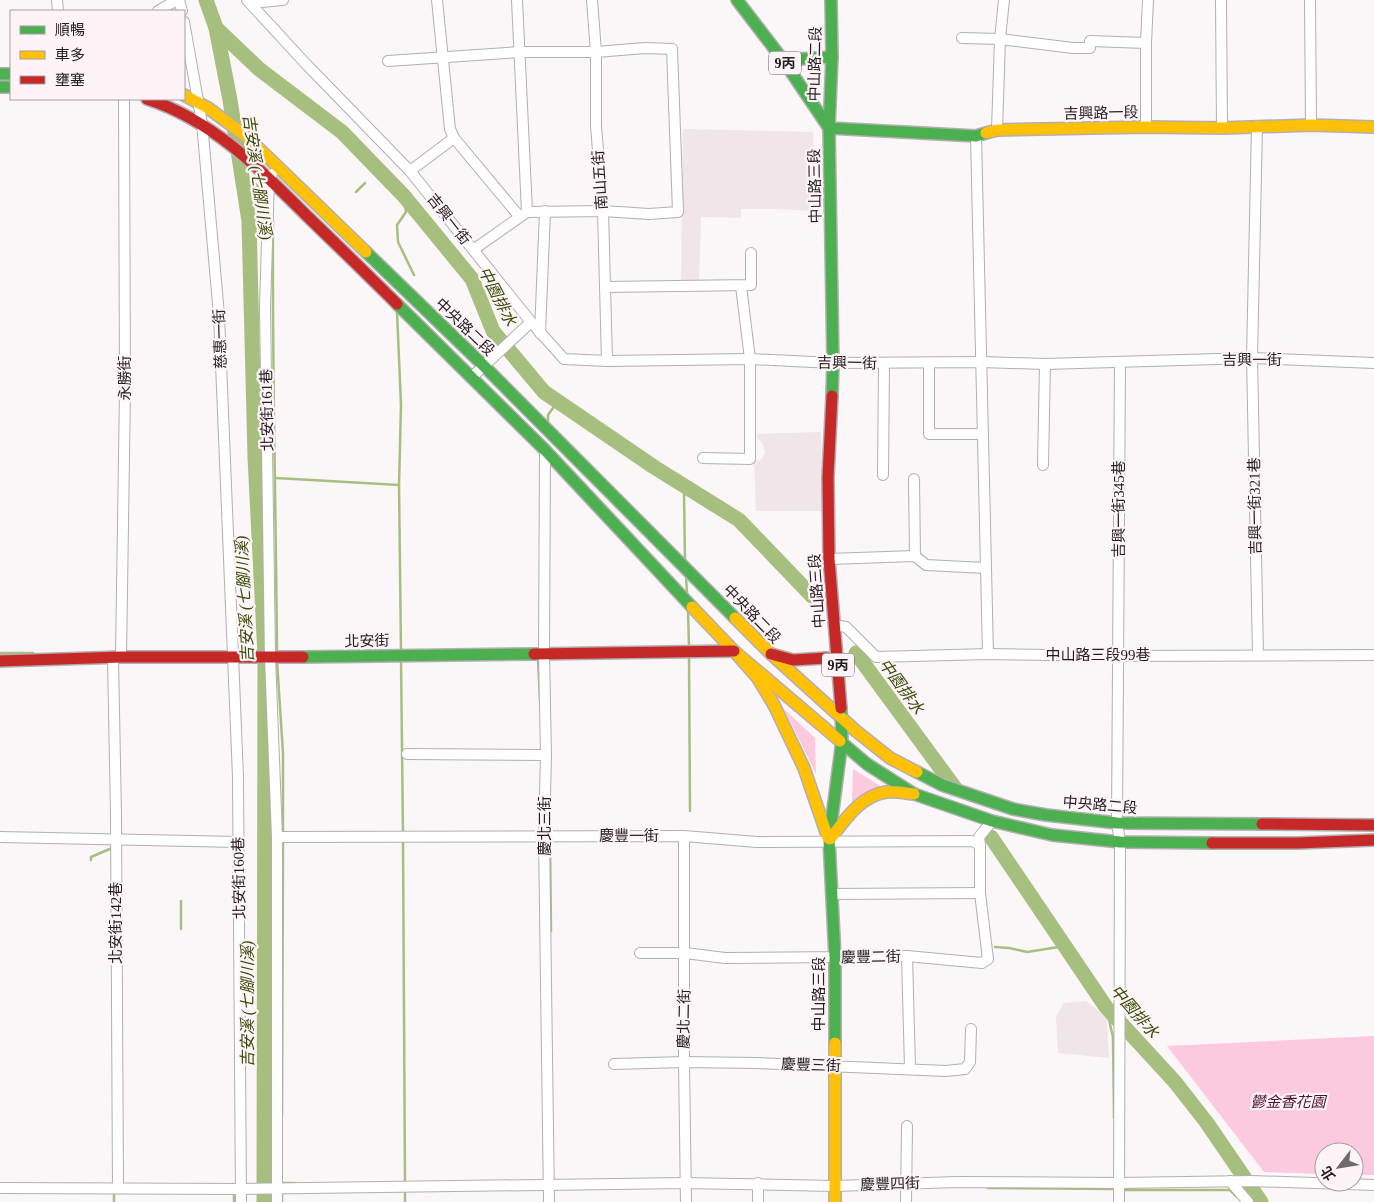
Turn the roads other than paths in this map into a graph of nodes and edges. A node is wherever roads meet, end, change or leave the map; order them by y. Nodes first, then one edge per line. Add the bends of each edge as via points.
1 (178, 0) edge
2 (283, 0) edge
3 (437, 0) edge
4 (517, 0) edge
5 (592, 0) edge
6 (737, 0) edge
7 (831, 0) edge
8 (1004, 0) edge
9 (1148, 0) edge
10 (1221, 0) edge
11 (1310, 0) edge
12 (248, 2) edge
13 (160, 10) edge
14 (185, 26) edge
15 (962, 38) dead end
16 (1000, 39) junction
17 (1146, 43) junction
18 (520, 52) junction
19 (596, 52) junction
20 (444, 57) junction
21 (832, 57) junction
22 (783, 60) junction
23 (388, 61) dead end
24 (185, 96) edge
25 (124, 100) edge
26 (150, 100) edge
27 (204, 105) junction
28 (202, 123) junction
29 (1311, 125) junction
30 (1257, 126) junction
31 (1146, 127) junction
32 (1374, 127) edge
33 (829, 128) junction
34 (1222, 128) junction
35 (997, 130) junction
36 (976, 136) junction
37 (454, 138) junction
38 (278, 167) junction
39 (410, 171) junction
40 (269, 178) junction
41 (546, 211) junction
42 (602, 211) junction
43 (523, 214) junction
44 (473, 250) junction
45 (751, 253) dead end
46 (742, 286) junction
47 (605, 287) junction
48 (530, 323) junction
49 (540, 333) junction
50 (1252, 358) junction
51 (750, 359) junction
52 (607, 361) junction
53 (982, 362) junction
54 (1120, 362) junction
55 (833, 363) junction
56 (929, 363) junction
57 (1374, 363) edge
58 (884, 364) junction
59 (1045, 364) junction
60 (484, 365) junction
61 (472, 377) junction
62 (983, 434) junction
63 (545, 450) junction
64 (703, 458) dead end
65 (1043, 465) dead end
66 (884, 475) dead end
67 (914, 479) dead end
68 (915, 556) junction
69 (829, 559) junction
70 (985, 568) junction
71 (835, 625) junction
72 (734, 651) junction
73 (544, 654) junction
74 (771, 654) junction
75 (988, 654) junction
76 (1258, 655) junction
77 (1374, 655) edge
78 (1118, 656) junction
79 (266, 657) junction
80 (117, 658) junction
81 (236, 658) junction
82 (838, 660) junction
83 (0, 661) edge
84 (842, 718) junction
85 (842, 741) junction
86 (407, 754) dead end
87 (546, 755) junction
88 (914, 794) junction
89 (992, 821) junction
90 (1374, 825) edge
91 (1118, 833) junction
92 (544, 835) junction
93 (684, 836) junction
94 (0, 837) edge
95 (277, 837) junction
96 (116, 838) junction
97 (829, 840) junction
98 (1374, 840) edge
99 (239, 842) junction
100 (980, 845) junction
101 (980, 893) junction
102 (832, 894) junction
103 (640, 953) dead end
104 (685, 953) junction
105 (907, 956) junction
106 (835, 957) junction
107 (970, 1029) dead end
108 (684, 1062) junction
109 (614, 1064) dead end
110 (834, 1066) junction
111 (910, 1068) junction
112 (907, 1126) dead end
113 (1230, 1181) junction
114 (685, 1183) junction
115 (758, 1183) junction
116 (906, 1183) junction
117 (1119, 1183) junction
118 (1374, 1185) edge
119 (549, 1186) junction
120 (835, 1186) junction
121 (118, 1187) junction
122 (277, 1187) junction
123 (0, 1188) edge
124 (241, 1188) junction
125 (241, 1202) edge
126 (277, 1202) edge
127 (549, 1202) edge
128 (686, 1202) edge
129 (758, 1202) edge
130 (835, 1202) edge
131 (906, 1202) edge
132 (1119, 1202) edge
133 (1248, 1202) edge

1 - 13 street
2 - 12 street
3 - 20 street
4 - 18 street
5 - 19 street, 南山五街
6 - 22 street, 9丙
7 - 21 street, 中山路二段
8 - 16 street
9 - 17 street
10 - 34 street
11 - 29 street
12 - 39 street, 吉興一街
14 - 27 street, 慈惠一街
15 - 16 street
16 - 17 street via 1073,48 1090,48 1090,42
16 - 35 street
17 - 31 street
18 - 19 street
18 - 20 street
18 - 43 street
19 - 42 street, 南山五街 via 596,126
19 - 42 street via 672,49 678,212
20 - 23 street
20 - 37 street via 450,129
21 - 22 street
21 - 33 street, 中山路二段
22 - 33 street, 9丙
24 - 27 street, 中央路二段
25 - 80 street, 永勝街 via 125,391
26 - 28 street, 中央路二段
27 - 28 street, 慈惠一街
27 - 38 street, 中央路二段 via 246,136
28 - 40 street, 中央路二段
28 - 81 street, 慈惠一街 via 219,315
29 - 30 street, 吉興路一段
29 - 32 street, 吉興路一段
30 - 34 street, 吉興路一段
30 - 50 street, 吉興一街321巷
31 - 34 street, 吉興路一段
31 - 35 street, 吉興路一段
33 - 36 street, 吉興路一段
33 - 55 street, 中山路三段 / 9丙
35 - 36 street, 吉興路一段
36 - 53 street
37 - 39 street
37 - 43 street
38 - 40 street
38 - 60 street, 中央路二段
39 - 44 street, 吉興一街
40 - 61 street, 中央路二段
40 - 79 street, 北安街161巷 via 265,307
41 - 42 street
41 - 43 street
41 - 49 street
42 - 47 street, 南山五街
43 - 44 street
44 - 48 street, 吉興一街
45 - 46 street via 751,285
46 - 47 street
46 - 51 street
47 - 52 street, 南山五街
48 - 49 street, 吉興一街
48 - 60 street
49 - 52 street, 吉興一街 via 564,359
50 - 54 street, 吉興一街
50 - 57 street, 吉興一街
50 - 76 street, 吉興一街321巷
51 - 52 street, 吉興一街
51 - 55 street, 吉興一街
51 - 64 street via 750,459
53 - 56 street, 吉興一街
53 - 59 street, 吉興一街
53 - 62 street
54 - 59 street, 吉興一街
54 - 78 street, 吉興一街345巷
55 - 58 street, 吉興一街
55 - 69 street, 中山路三段 / 9丙 via 828,477
56 - 58 street, 吉興一街
56 - 62 street via 929,434
58 - 66 street
59 - 65 street
60 - 61 street
60 - 74 street, 中央路二段
61 - 63 street, 中央路二段
62 - 70 street
63 - 72 street, 中央路二段
63 - 73 street, 慶北三街
67 - 68 street
68 - 69 street
68 - 70 street via 926,565
69 - 71 street, 中山路三段 / 9丙
70 - 75 street
71 - 75 street, 中山路三段99巷 via 846,627 876,657
71 - 82 street, 中山路三段 / 9丙
72 - 73 street, 北安街
72 - 85 street, 中央路二段
72 - 97 street via 757,677 774,704 804,768
73 - 79 street, 北安街
73 - 87 street, 慶北三街
74 - 82 street via 793,660
74 - 84 street, 中央路二段
75 - 78 street, 中山路三段99巷
76 - 77 street, 中山路三段99巷
76 - 78 street, 中山路三段99巷
78 - 91 street, 吉興一街345巷
79 - 81 street, 北安街
79 - 95 street, 北安街161巷
80 - 81 street, 北安街
80 - 83 street, 北安街
80 - 96 street, 北安街142巷
81 - 99 street, 北安街160巷
82 - 84 street, 中山路三段 / 9丙
84 - 85 street, 中山路三段 / 9丙
84 - 91 street, 中央路二段 via 890,758 942,785 1013,809
85 - 88 street, 中央路二段 via 867,764
85 - 97 street, 中山路三段 / 9丙
86 - 87 street
87 - 92 street, 慶北三街
88 - 89 street, 中央路二段
88 - 97 street via 887,792 870,797 847,815
89 - 91 street, 中央路二段 via 1052,835
89 - 100 street via 978,837
90 - 91 street, 中央路二段
91 - 98 street, 中央路二段 via 1298,843
91 - 117 street, 吉興一街345巷
92 - 93 street, 慶豐一街
92 - 95 street, 慶豐一街
92 - 119 street, 慶北三街
93 - 97 street, 慶豐一街 via 757,842
93 - 104 street, 慶北二街
94 - 96 street
95 - 122 street, 北安街161巷
96 - 99 street
96 - 121 street, 北安街142巷
97 - 100 street, 慶豐一街 via 972,841
97 - 102 street, 中山路三段 / 9丙
99 - 124 street, 北安街160巷
100 - 101 street, 慶豐二街
101 - 102 street
101 - 105 street, 慶豐二街 via 988,959 982,963
102 - 106 street, 中山路三段 / 9丙
103 - 104 street, 慶豐二街
104 - 106 street, 慶豐二街 via 725,958
104 - 108 street, 慶北二街
105 - 106 street, 慶豐二街
105 - 111 street
106 - 110 street, 中山路三段 / 9丙
107 - 111 street, 慶豐三街 via 970,1062 966,1070
108 - 109 street, 慶豐三街
108 - 110 street, 慶豐三街
108 - 114 street, 慶北二街
110 - 111 street, 慶豐三街
110 - 120 street, 中山路三段 / 9丙
112 - 116 street
113 - 117 street, 慶豐四街
113 - 118 street, 慶豐四街
113 - 133 street
114 - 115 street, 慶豐四街
114 - 119 street, 慶豐四街
114 - 128 street, 慶北二街
115 - 120 street, 慶豐四街
115 - 129 street
116 - 117 street, 慶豐四街
116 - 120 street, 慶豐四街
116 - 131 street
117 - 132 street, 吉興一街345巷
119 - 122 street, 慶豐四街
119 - 127 street, 慶北三街
120 - 130 street, 中山路三段 / 9丙
121 - 123 street, 慶豐四街
121 - 124 street, 慶豐四街
122 - 124 street, 慶豐四街
122 - 126 street, 北安街161巷
124 - 125 street, 北安街160巷

